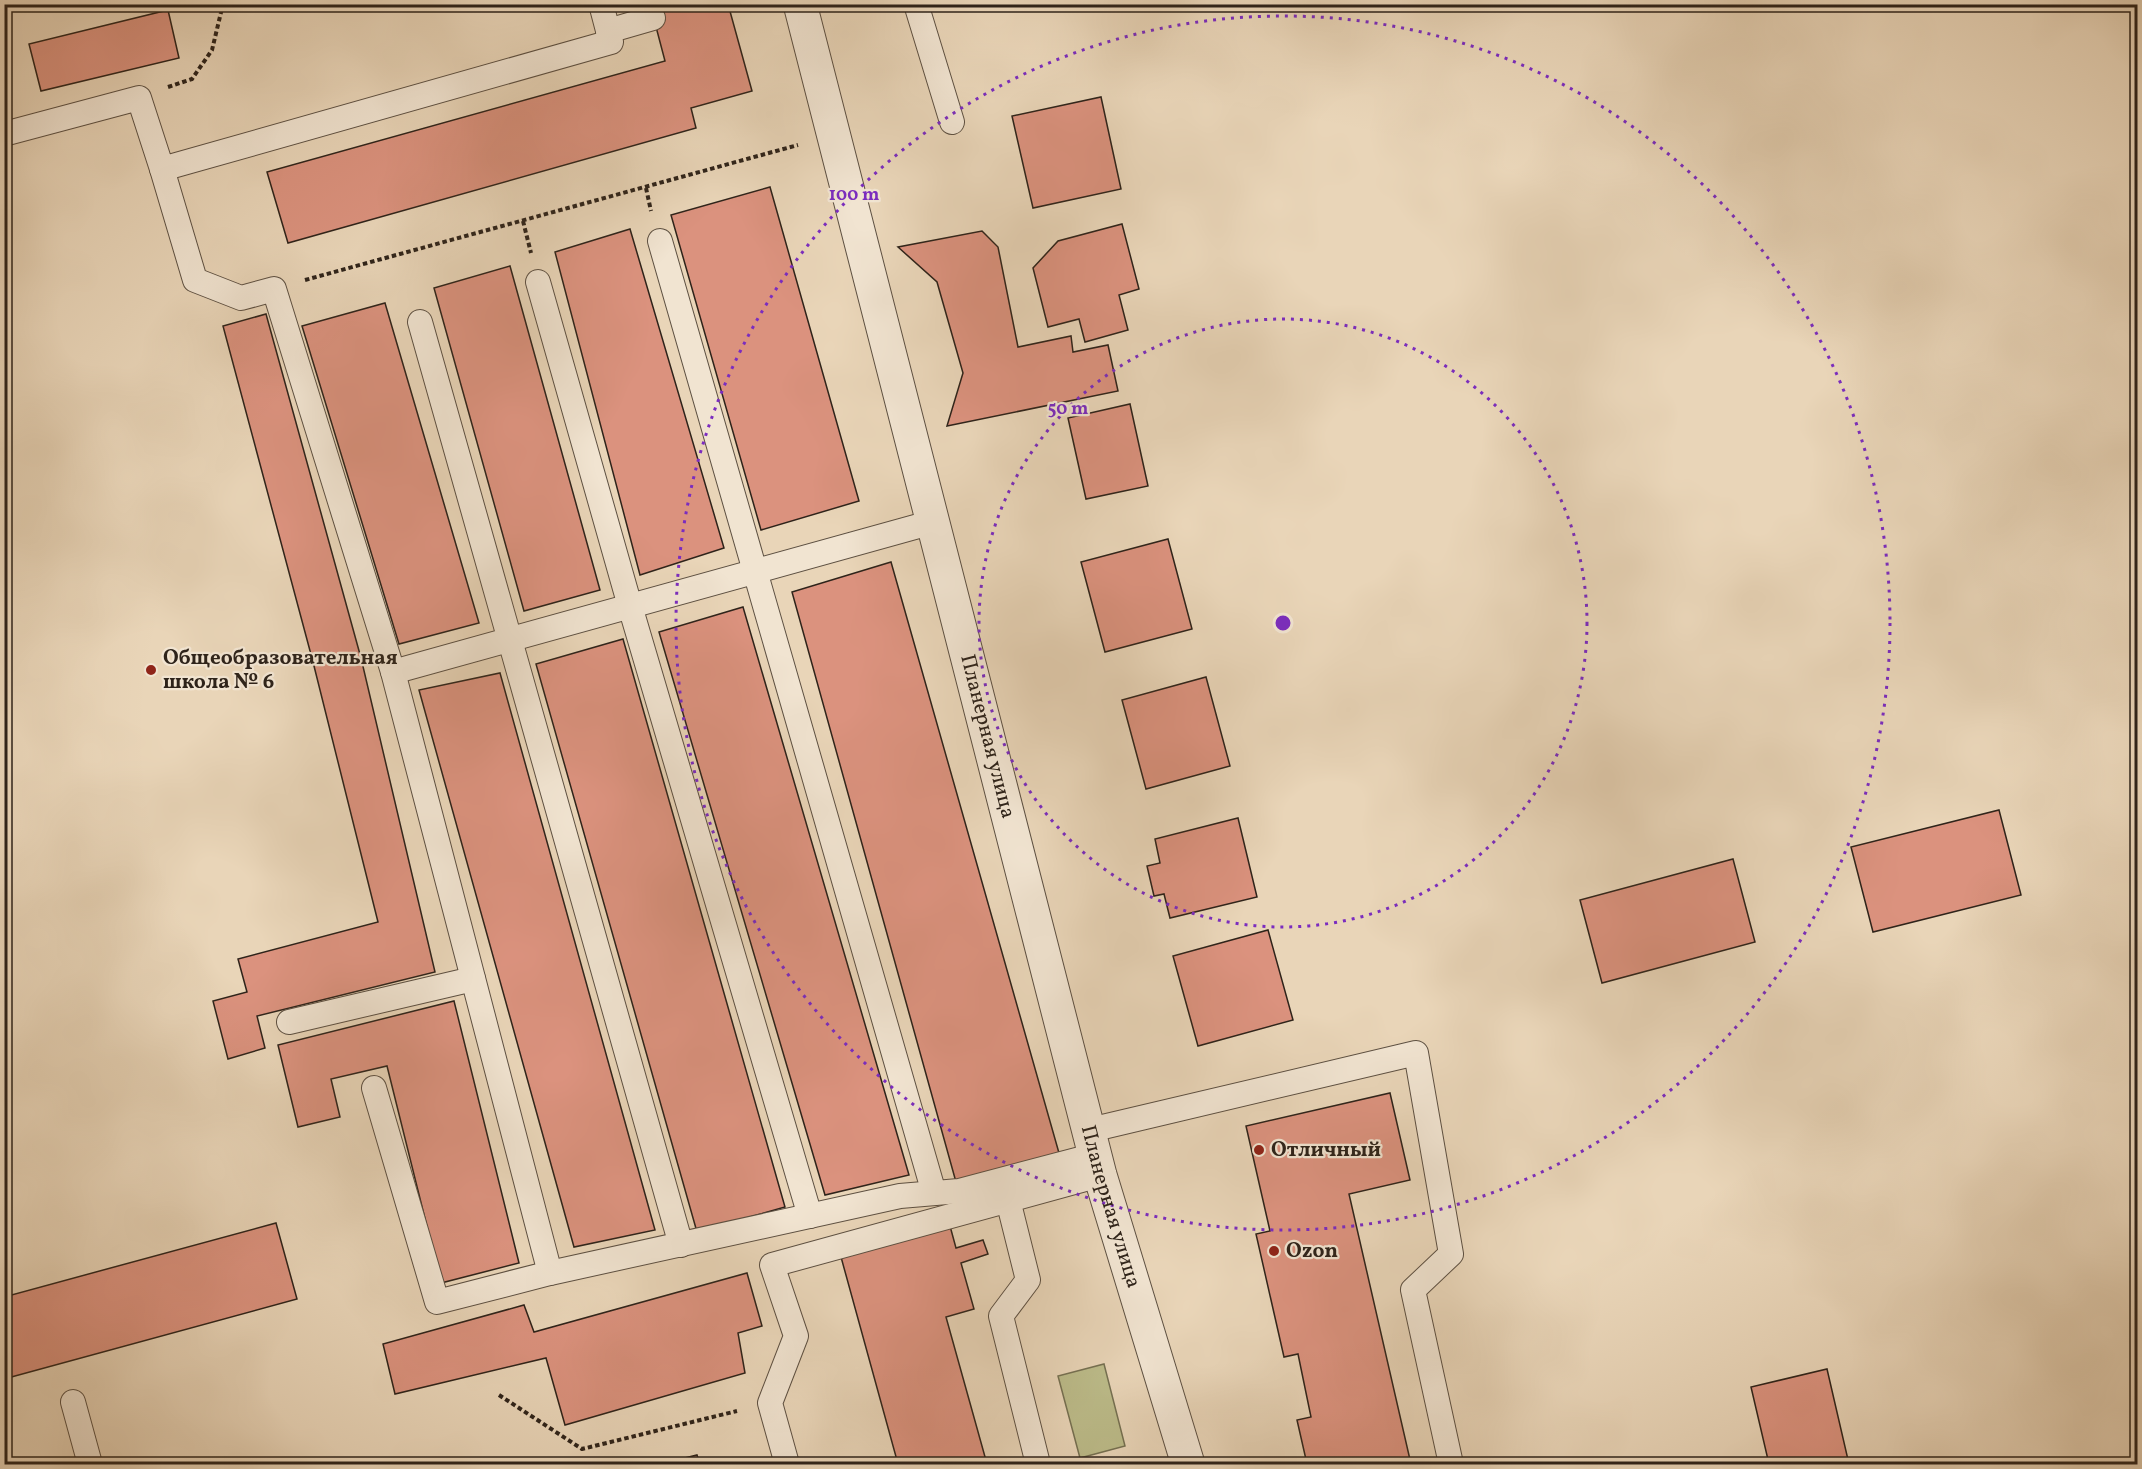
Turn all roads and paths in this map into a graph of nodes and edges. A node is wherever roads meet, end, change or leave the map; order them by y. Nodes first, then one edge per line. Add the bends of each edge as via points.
1 (223, 4) edge
2 (601, 4) edge
3 (800, 4) edge
4 (916, 4) edge
5 (653, 18) dead end
6 (608, 31) junction
7 (140, 98) junction
8 (952, 122) dead end
9 (4, 134) edge
10 (833, 135) junction
11 (162, 169) junction
12 (660, 241) dead end
13 (538, 282) dead end
14 (274, 289) junction
15 (420, 321) dead end
16 (933, 522) junction
17 (754, 572) junction
18 (630, 606) junction
19 (510, 640) junction
20 (393, 672) junction
21 (473, 979) junction
22 (290, 1023) dead end
23 (374, 1088) dead end
24 (1095, 1153) junction
25 (934, 1193) junction
26 (1008, 1200) junction
27 (810, 1216) junction
28 (681, 1245) junction
29 (550, 1274) junction
30 (499, 1395) dead end
31 (73, 1402) dead end
32 (770, 1403) junction
33 (90, 1464) edge
34 (787, 1464) edge
35 (1038, 1464) edge
36 (1188, 1464) edge
37 (1450, 1464) edge

1 - 7 path via 212,50 192,79
2 - 6 lane
3 - 10 street, Планерная улица
4 - 8 lane
5 - 6 lane
6 - 11 lane via 611,42
7 - 9 lane
7 - 11 lane
10 - 14 path
10 - 16 street, Планерная улица
11 - 14 lane via 195,280 241,298
12 - 17 lane
13 - 18 lane
14 - 20 lane
15 - 19 lane
16 - 17 lane
16 - 24 street, Планерная улица
17 - 18 lane
17 - 25 lane
18 - 19 lane
18 - 27 lane
19 - 20 lane
19 - 28 lane
20 - 21 lane
21 - 22 lane
21 - 29 lane
23 - 29 lane via 437,1302
24 - 25 lane via 959,1191
24 - 26 lane
24 - 36 street, Планерная улица
24 - 37 lane via 1416,1053 1451,1254 1413,1290
25 - 27 lane via 900,1196
26 - 32 lane via 772,1266 796,1336
26 - 35 lane via 1028,1280 1001,1316
27 - 28 lane
28 - 29 lane
30 - 32 path via 582,1449
31 - 33 lane
32 - 34 lane

